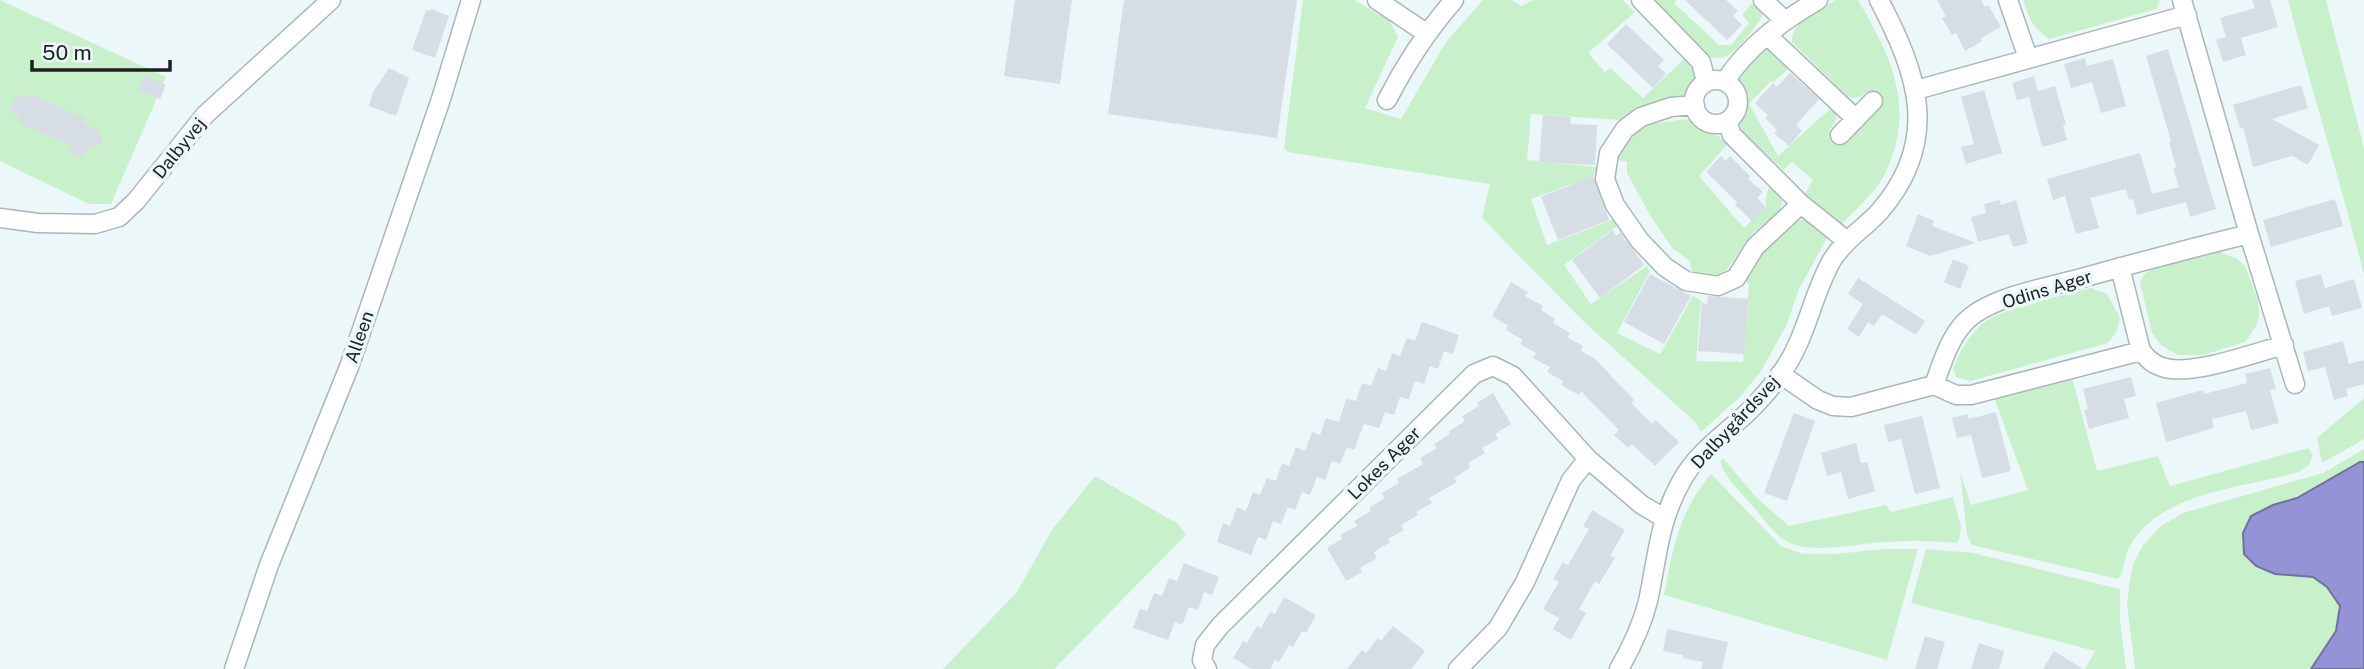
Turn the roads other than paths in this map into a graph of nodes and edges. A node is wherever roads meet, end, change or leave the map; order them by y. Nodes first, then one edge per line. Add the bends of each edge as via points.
1 (331, 0) edge
2 (471, 0) edge
3 (1377, 0) edge
4 (1454, 0) edge
5 (1641, 0) edge
6 (1763, 0) edge
7 (1818, 0) edge
8 (1879, 0) edge
9 (2008, 0) edge
10 (2184, 7) edge
11 (1784, 20) junction
12 (1426, 33) junction
13 (1767, 35) junction
14 (2028, 58) junction
15 (1706, 82) junction
16 (1725, 82) junction
17 (1916, 90) junction
18 (1387, 100) dead end
19 (1873, 101) dead end
20 (1695, 105) junction
21 (1856, 119) junction
22 (1727, 122) junction
23 (1840, 135) dead end
24 (1801, 204) junction
25 (0, 218) edge
26 (2249, 234) junction
27 (1847, 240) junction
28 (2120, 267) junction
29 (2284, 345) junction
30 (2141, 351) junction
31 (1780, 374) junction
32 (2295, 384) dead end
33 (1934, 385) junction
34 (1588, 459) junction
35 (1664, 518) junction
36 (234, 669) edge
37 (1207, 669) edge
38 (1458, 669) edge
39 (1619, 669) edge

1 - 25 street, Dalbyvej via 205,115 119,217 95,224
2 - 36 street, Alleen via 349,367 269,565
3 - 12 street
4 - 12 street
5 - 15 street via 1701,62
6 - 11 street
7 - 11 street
8 - 17 street, Dalbygårdsvej via 1908,59
9 - 14 street
10 - 14 street
10 - 26 street
11 - 13 street
12 - 18 street
13 - 16 street via 1738,62
13 - 21 street
14 - 17 street
15 - 16 street
15 - 20 street via 1698,88
16 - 22 street via 1735,89 1739,104
17 - 27 street, Dalbygårdsvej via 1915,143 1907,168 1878,213
19 - 21 street
20 - 22 street via 1704,122
20 - 24 street via 1641,117 1625,129 1609,153 1605,179 1615,205 1665,267 1686,281 1718,286 1736,278 1755,247
21 - 23 street
22 - 24 street via 1732,135
24 - 27 street
26 - 28 street, Odins Ager
26 - 29 street
27 - 31 street, Dalbygårdsvej via 1817,288 1796,348
28 - 30 street
28 - 33 street, Odins Ager via 1981,310 1965,322 1948,346
29 - 30 street via 2177,371 2151,362
29 - 32 street
30 - 33 street via 1971,395 1956,395
31 - 33 street via 1833,406 1851,407
31 - 35 street, Dalbygårdsvej via 1755,405 1702,454 1683,478
34 - 35 street, Lokes Ager
34 - 37 street, Lokes Ager via 1513,376 1493,366 1474,374 1220,626 1205,646 1202,660
34 - 38 street via 1571,480 1525,582 1498,628
35 - 39 street, Dalbygårdsvej via 1647,602

